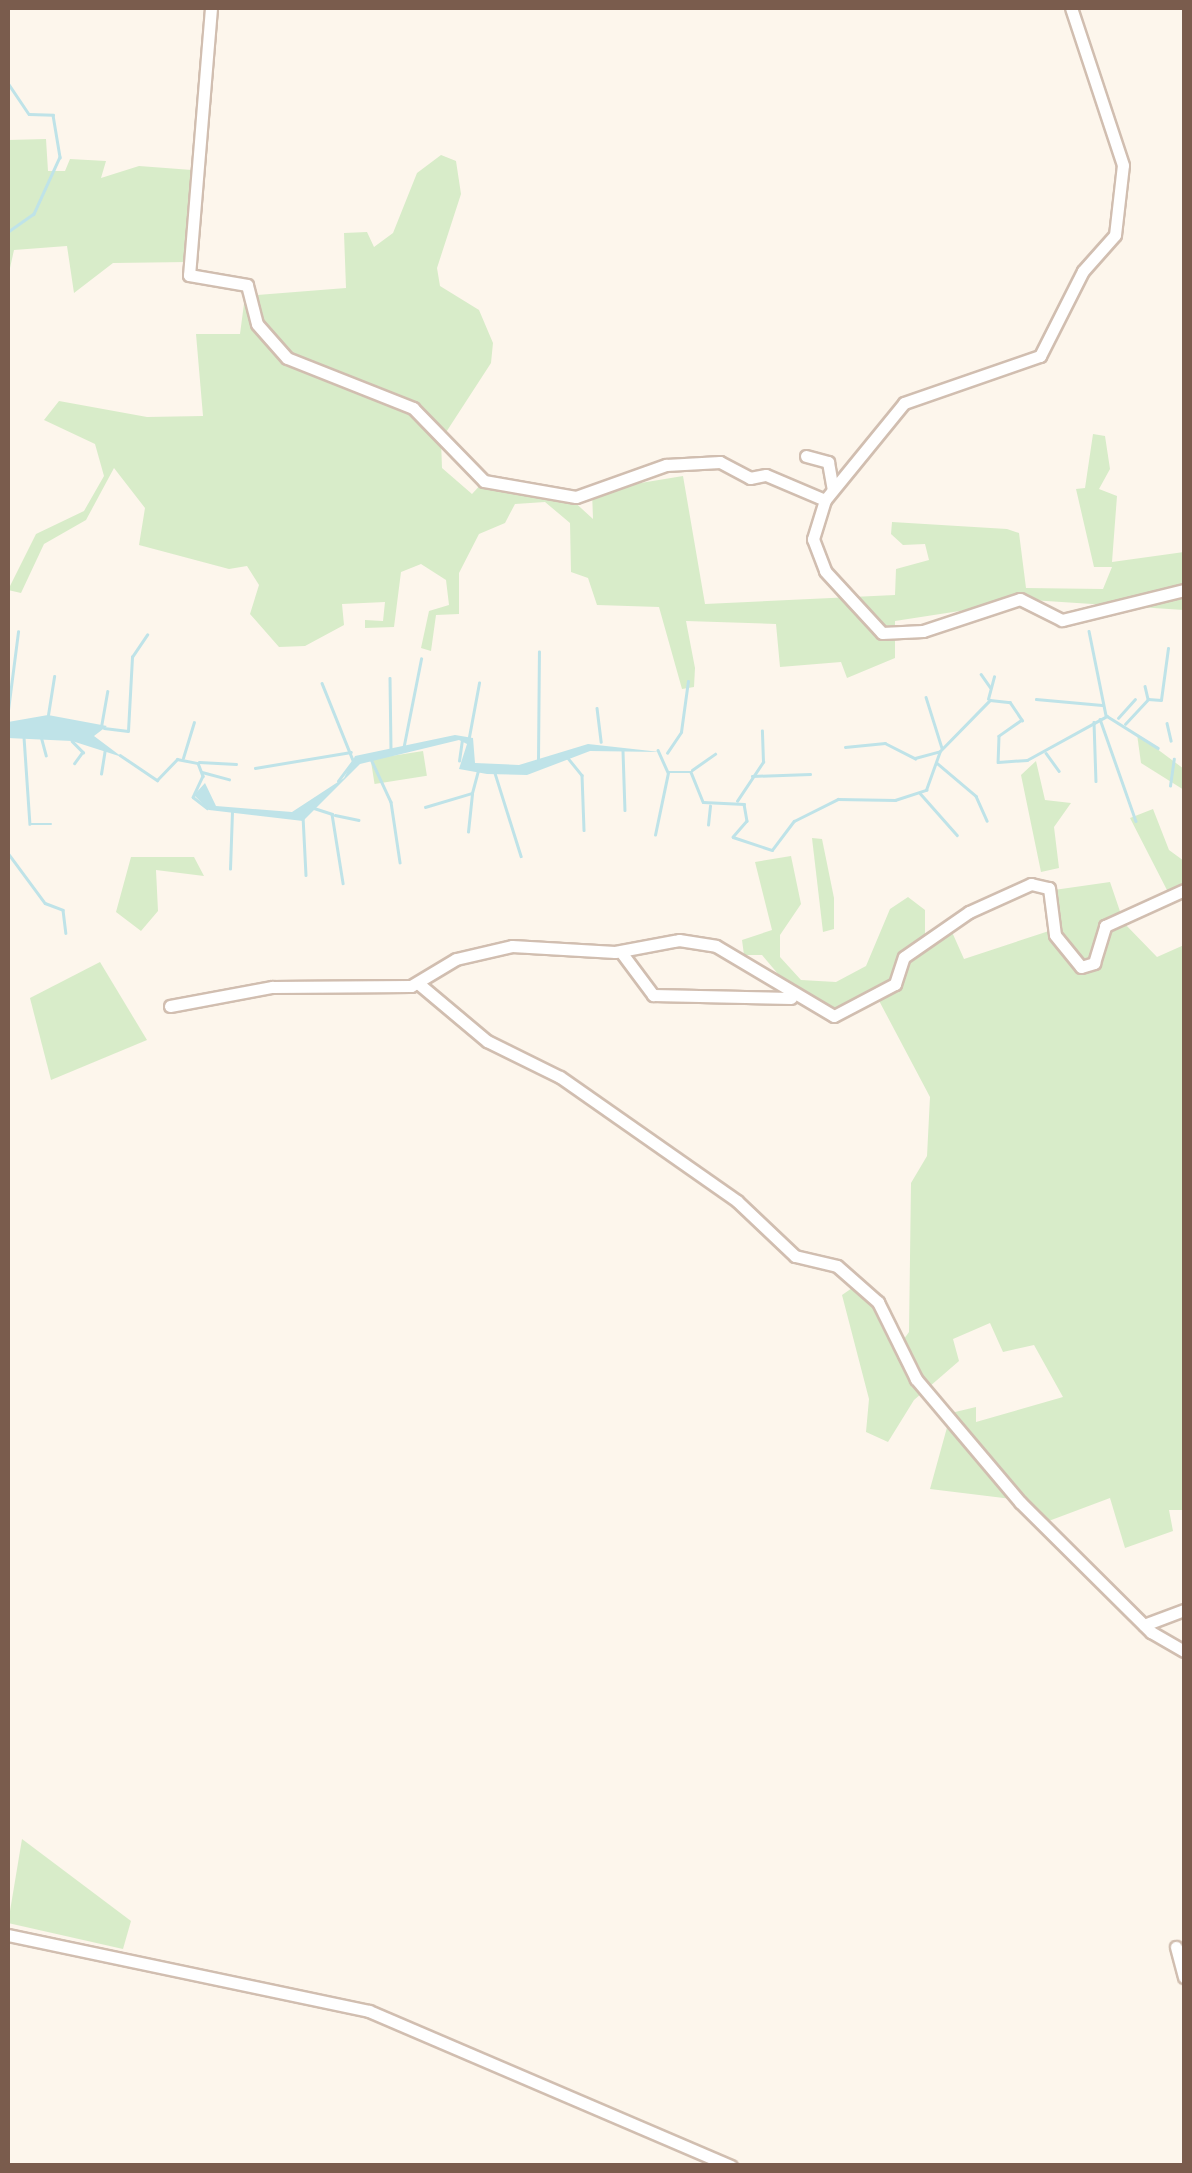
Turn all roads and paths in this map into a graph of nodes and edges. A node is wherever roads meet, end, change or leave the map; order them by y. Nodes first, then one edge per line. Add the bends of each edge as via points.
1 (211, 8) edge
2 (1070, 8) edge
3 (806, 456) dead end
4 (829, 495) junction
5 (1184, 590) edge
6 (1184, 890) edge
7 (621, 952) junction
8 (419, 984) junction
9 (793, 998) junction
10 (170, 1006) dead end
11 (1184, 1610) edge
12 (1144, 1625) junction
13 (1184, 1651) edge
14 (8, 1935) edge
15 (1176, 1947) dead end
16 (1184, 1977) edge
17 (731, 2166) edge

1 - 4 street via 189,275 248,285 257,324 287,358 413,408 494,486 576,496 656,466 705,461
2 - 4 street via 1123,166 1115,235 1076,282 1048,349 904,402
3 - 4 street via 828,462
4 - 5 street via 813,539 825,571 882,634 923,632 1020,599 1067,620
6 - 9 street via 1105,926 1091,966 1070,962 1056,935 1052,896 1036,882 968,912 904,957 894,984 837,1016
7 - 8 street via 512,946 456,959
7 - 9 street via 679,940 716,946
7 - 9 street via 652,995
8 - 10 street via 272,987
8 - 12 street via 487,1041 560,1076 736,1201 796,1256 830,1260 878,1302 916,1379
11 - 12 street
12 - 13 street
14 - 17 street via 368,2011
15 - 16 street

